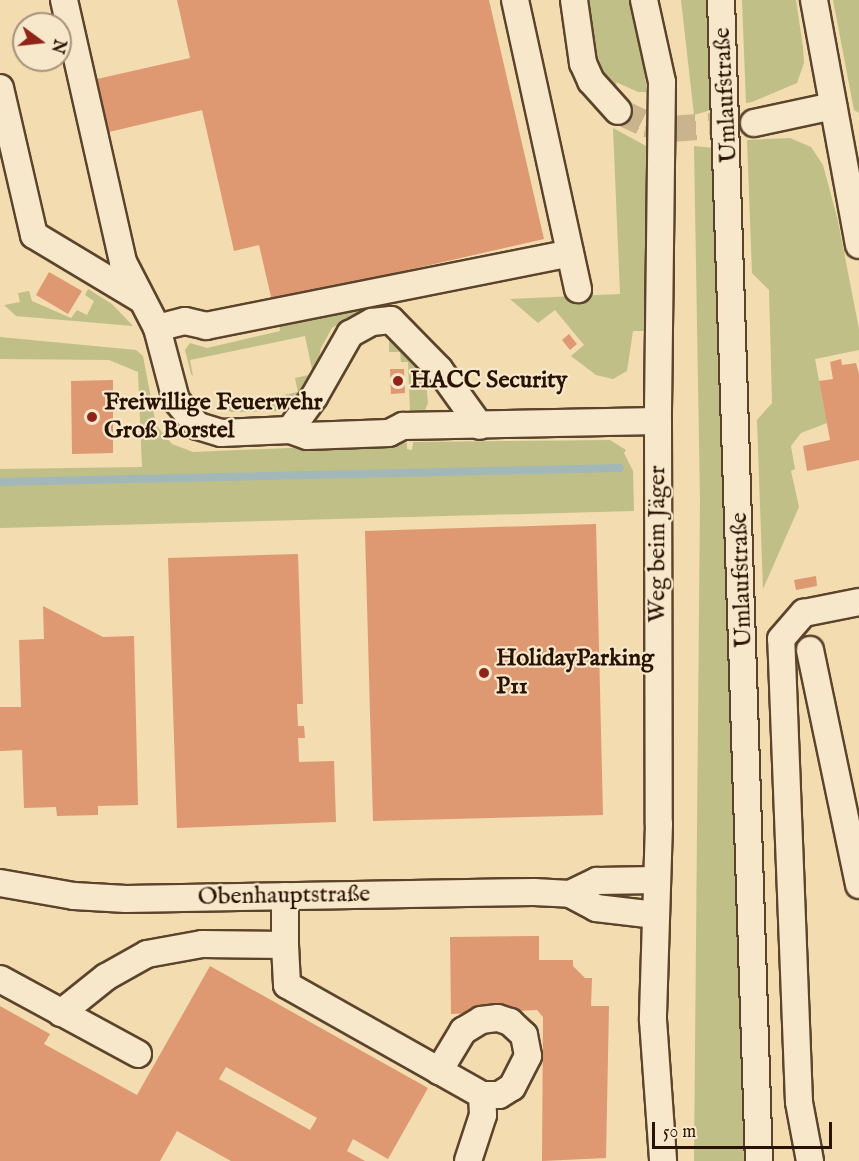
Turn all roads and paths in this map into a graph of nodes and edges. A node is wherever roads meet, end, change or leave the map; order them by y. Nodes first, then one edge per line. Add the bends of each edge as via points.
1 (64, 0) edge
2 (515, 0) edge
3 (574, 0) edge
4 (644, 0) edge
5 (721, 0) edge
6 (814, 0) edge
7 (0, 88) edge
8 (833, 106) junction
9 (618, 111) tunnel mouth
10 (754, 123) tunnel mouth
11 (851, 159) edge
12 (859, 245) edge
13 (570, 253) junction
14 (578, 289) dead end
15 (142, 300) junction
16 (157, 327) junction
17 (658, 421) junction
18 (480, 426) junction
19 (290, 430) junction
20 (859, 602) edge
21 (810, 650) dead end
22 (657, 880) junction
23 (0, 883) edge
24 (859, 885) edge
25 (570, 894) junction
26 (285, 896) junction
27 (656, 915) junction
28 (285, 945) junction
29 (0, 979) edge
30 (61, 1013) junction
31 (138, 1054) dead end
32 (439, 1071) junction
33 (482, 1095) junction
34 (468, 1161) edge
35 (663, 1161) edge
36 (759, 1161) edge
37 (810, 1161) edge

1 - 15 street via 123,262
2 - 13 street
3 - 9 street via 583,63 591,81
4 - 17 street, Weg beim Jäger via 663,82
5 - 36 street, Umlaufstraße
6 - 8 street
7 - 15 street via 34,235
8 - 10 street
8 - 11 street
11 - 12 street
13 - 14 street
13 - 16 street via 206,326 185,321
15 - 16 street
16 - 19 street via 176,400 198,426 221,433
17 - 18 street
17 - 22 street, Weg beim Jäger
18 - 19 street via 403,426 388,418 318,420
18 - 19 street via 439,369 391,320 372,322 350,334
20 - 37 street via 804,613 781,639 799,1102
21 - 24 street
22 - 25 street, Obenhauptstraße via 597,881
22 - 27 street, Weg beim Jäger
23 - 26 street, Obenhauptstraße via 75,896 126,899
25 - 26 street, Obenhauptstraße
25 - 27 street, Obenhauptstraße via 596,908
26 - 28 street
27 - 35 street, Weg beim Jäger via 653,1020
28 - 30 street via 201,944 147,954 106,977
28 - 32 street via 287,985
29 - 30 street
30 - 31 street
32 - 33 street
32 - 33 street via 463,1031 481,1020 498,1018 510,1022 527,1041 526,1063 512,1087 499,1095
33 - 34 street via 483,1115

